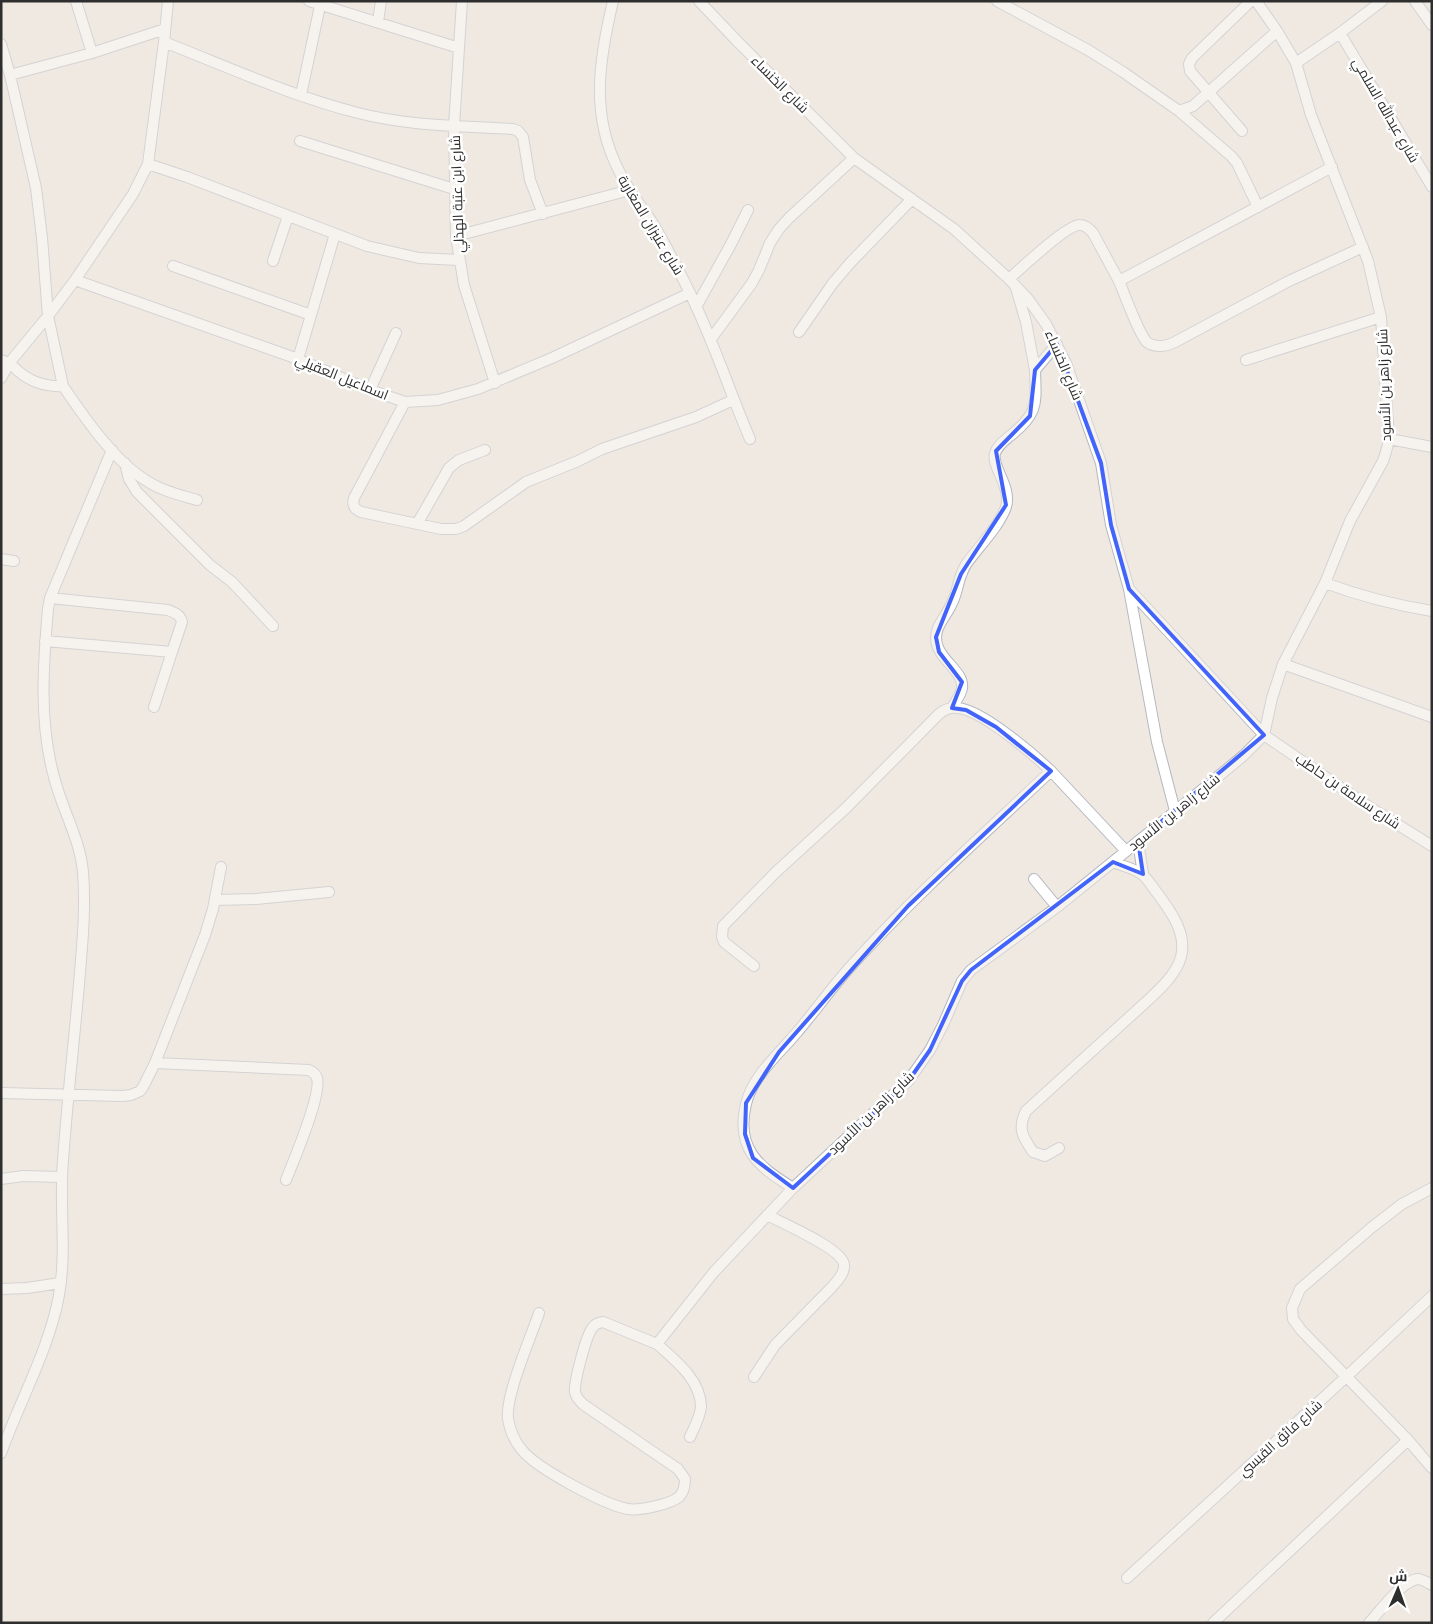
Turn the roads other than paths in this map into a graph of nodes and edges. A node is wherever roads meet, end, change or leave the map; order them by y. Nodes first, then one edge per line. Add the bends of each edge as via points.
1 (76, 1) edge
2 (168, 1) edge
3 (309, 1) edge
4 (381, 1) edge
5 (462, 1) edge
6 (613, 1) edge
7 (699, 1) edge
8 (997, 1) edge
9 (1251, 1) edge
10 (1256, 1) edge
11 (1382, 1) edge
12 (1415, 1) edge
13 (321, 3) edge
14 (378, 22) junction
15 (1432, 25) edge
16 (165, 29) junction
17 (1277, 31) junction
18 (1340, 33) junction
19 (164, 42) junction
20 (1, 44) edge
21 (459, 48) junction
22 (92, 54) junction
23 (1296, 63) junction
24 (10, 75) junction
25 (1208, 93) junction
26 (301, 95) junction
27 (1180, 111) junction
28 (454, 126) junction
29 (1242, 131) dead end
30 (300, 141) dead end
31 (854, 158) junction
32 (148, 164) junction
33 (1332, 167) junction
34 (1432, 187) edge
35 (454, 189) junction
36 (630, 190) junction
37 (912, 199) junction
38 (1258, 207) junction
39 (748, 210) dead end
40 (543, 214) junction
41 (288, 216) junction
42 (335, 234) junction
43 (456, 236) junction
44 (1363, 247) junction
45 (459, 260) junction
46 (273, 262) dead end
47 (173, 266) dead end
48 (75, 280) junction
49 (1119, 281) junction
50 (1012, 282) junction
51 (690, 293) junction
52 (696, 307) junction
53 (311, 315) junction
54 (48, 316) junction
55 (1381, 317) junction
56 (799, 332) dead end
57 (396, 333) dead end
58 (711, 339) junction
59 (1058, 344) junction
60 (298, 359) junction
61 (1246, 360) dead end
62 (6, 361) edge
63 (1035, 370) junction
64 (1, 378) edge
65 (495, 382) junction
66 (63, 386) junction
67 (370, 390) junction
68 (733, 400) junction
69 (406, 402) junction
70 (750, 439) dead end
71 (1389, 439) junction
72 (1432, 447) edge
73 (112, 450) junction
74 (485, 450) dead end
75 (124, 463) junction
76 (197, 500) dead end
77 (417, 524) junction
78 (1, 559) edge
79 (14, 561) dead end
80 (1325, 584) junction
81 (1129, 589) junction
82 (50, 598) junction
83 (1432, 611) edge
84 (273, 626) dead end
85 (45, 640) junction
86 (172, 652) junction
87 (1283, 664) junction
88 (154, 707) dead end
89 (952, 708) junction
90 (1432, 717) edge
91 (1264, 735) junction
92 (1051, 771) junction
93 (1174, 811) junction
94 (1138, 841) junction
95 (1432, 846) edge
96 (1126, 851) junction
97 (1113, 862) junction
98 (221, 867) dead end
99 (1143, 874) junction
100 (1034, 879) dead end
101 (329, 892) dead end
102 (215, 900) junction
103 (1057, 907) junction
104 (754, 966) dead end
105 (155, 1063) junction
106 (1, 1093) edge
107 (70, 1094) junction
108 (1059, 1148) dead end
109 (61, 1177) junction
110 (1, 1179) edge
111 (286, 1180) dead end
112 (793, 1188) junction
113 (1432, 1188) edge
114 (767, 1215) junction
115 (60, 1283) junction
116 (1, 1289) edge
117 (1432, 1296) edge
118 (539, 1313) dead end
119 (657, 1344) junction
120 (754, 1377) dead end
121 (1346, 1377) junction
122 (690, 1437) dead end
123 (1408, 1440) junction
124 (1, 1453) edge
125 (1432, 1468) edge
126 (1127, 1578) dead end
127 (1432, 1585) edge
128 (1212, 1623) edge
129 (1369, 1623) edge

1 - 22 street
2 - 16 street
3 - 13 street
4 - 14 street
5 - 21 street, شارع ابن عتبة الهذلي
6 - 36 street, شارع عنيزان المغاربة via 600,63 601,116 612,157
7 - 31 street, شارع الخنساء
8 - 27 street via 1088,50
9 - 25 street via 1190,62 1190,71
10 - 17 street, شارع زاهر بن الأسود
11 - 18 street
12 - 15 street
13 - 14 street
13 - 26 street
14 - 21 street
16 - 19 street
16 - 22 street
17 - 23 street, شارع زاهر بن الأسود
17 - 25 street
18 - 23 street
18 - 34 street, شارع عبدالله السلمي
19 - 26 street
19 - 32 street
20 - 24 street
21 - 28 street, شارع ابن عتبة الهذلي
22 - 24 street
23 - 33 street, شارع زاهر بن الأسود via 1305,99
24 - 54 street via 36,188
25 - 27 street via 1193,106
25 - 29 street
26 - 28 street via 378,117
27 - 38 street via 1237,163
28 - 35 street, شارع ابن عتبة الهذلي
28 - 40 street via 513,129 520,134 530,180
30 - 35 street
31 - 37 street, شارع الخنساء
31 - 58 street via 778,229 752,283
32 - 41 street
32 - 48 street via 133,194
33 - 38 street
33 - 44 street, شارع زاهر بن الأسود
35 - 43 street, شارع ابن عتبة الهذلي
36 - 40 street
36 - 51 street, شارع عنيزان المغاربة
37 - 50 street, شارع الخنساء via 954,229
37 - 56 street via 851,262
38 - 49 street
39 - 52 street
40 - 43 street
41 - 42 street
41 - 46 street
42 - 45 street via 367,246 418,258
42 - 53 street
43 - 45 street, شارع ابن عتبة الهذلي
44 - 49 street via 1287,282 1164,346 1144,339
44 - 55 street, شارع زاهر بن الأسود
45 - 65 street, شارع ابن عتبة الهذلي
47 - 53 street
48 - 54 street
48 - 60 street, اسماعيل العقيلي
49 - 50 street via 1093,233 1087,227 1077,225 1066,231
50 - 59 street, شارع الخنساء via 1038,312
50 - 63 street via 1026,322
51 - 52 street, شارع عنيزان المغاربة
51 - 65 street, اسماعيل العقيلي
52 - 58 street, شارع عنيزان المغاربة
53 - 60 street
54 - 62 street
54 - 66 street
55 - 61 street
55 - 71 street, شارع زاهر بن الأسود
57 - 67 street
58 - 68 street, شارع عنيزان المغاربة
59 - 63 street
59 - 81 street, شارع الخنساء via 1101,463 1111,525
60 - 67 street, اسماعيل العقيلي
62 - 64 street
62 - 66 street via 37,383
63 - 89 street via 1030,416 1000,444 994,458 1006,486 1006,505 961,574 953,600 936,634 939,652 962,682
65 - 69 street, اسماعيل العقيلي via 449,398
66 - 73 street
67 - 69 street, اسماعيل العقيلي
68 - 70 street, شارع عنيزان المغاربة
68 - 77 street via 696,418 602,449 533,479 456,529
69 - 77 street via 353,502 355,509 361,512
71 - 72 street
71 - 80 street, شارع زاهر بن الأسود via 1383,461 1350,521
73 - 75 street
73 - 82 street
74 - 77 street via 465,457 449,468
75 - 76 street via 158,487
75 - 84 street via 137,492 210,565 232,582
78 - 79 street
80 - 83 street via 1367,598
80 - 87 street, شارع زاهر بن الأسود
81 - 91 street, شارع سلامة بن حاطب
81 - 93 street, شارع الخنساء via 1157,742
82 - 85 street
82 - 86 street via 173,612 181,617 182,622
85 - 86 street
85 - 107 street via 45,736 54,778 76,840 83,873 82,956
86 - 88 street
87 - 90 street
87 - 91 street, شارع زاهر بن الأسود
89 - 92 street via 966,710 996,727
89 - 104 street via 939,714 723,926 724,942
91 - 93 street, شارع زاهر بن الأسود
91 - 95 street, شارع سلامة بن حاطب
92 - 96 street
92 - 112 street via 908,906 851,967 759,1078 746,1103 744,1117 748,1146 754,1158 772,1175
93 - 94 street, شارع زاهر بن الأسود
94 - 96 street, شارع زاهر بن الأسود
94 - 99 street
96 - 97 street, شارع زاهر بن الأسود
97 - 99 street
97 - 103 street, شارع زاهر بن الأسود
98 - 102 street
99 - 108 street via 1179,929 1182,939 1180,957 1164,984 1026,1111 1021,1130 1033,1152 1045,1156
100 - 103 street
101 - 102 street
102 - 105 street
103 - 112 street, شارع زاهر بن الأسود via 966,975 930,1050 909,1080
105 - 107 street via 143,1087 136,1093 122,1096
105 - 111 street via 309,1070 314,1073 318,1082 314,1102
106 - 107 street
107 - 109 street
109 - 110 street
109 - 115 street
112 - 114 street, شارع زاهر بن الأسود
113 - 121 street via 1402,1204 1300,1289 1292,1308 1293,1319
114 - 119 street, شارع زاهر بن الأسود via 714,1272
114 - 120 street via 835,1251 844,1262 844,1268 832,1287 772,1349
115 - 116 street
115 - 124 street via 54,1316
117 - 121 street, شارع فائق القيسي
118 - 119 street via 510,1398 508,1417 515,1440 531,1460 572,1485 628,1509 678,1498 685,1479 678,1469 580,1400 575,1394 575,1382 591,1329 598,1323 609,1323
119 - 122 street via 678,1362 697,1391 701,1409
121 - 123 street
121 - 126 street, شارع فائق القيسي
123 - 125 street
123 - 128 street
127 - 129 street via 1421,1579 1410,1582

